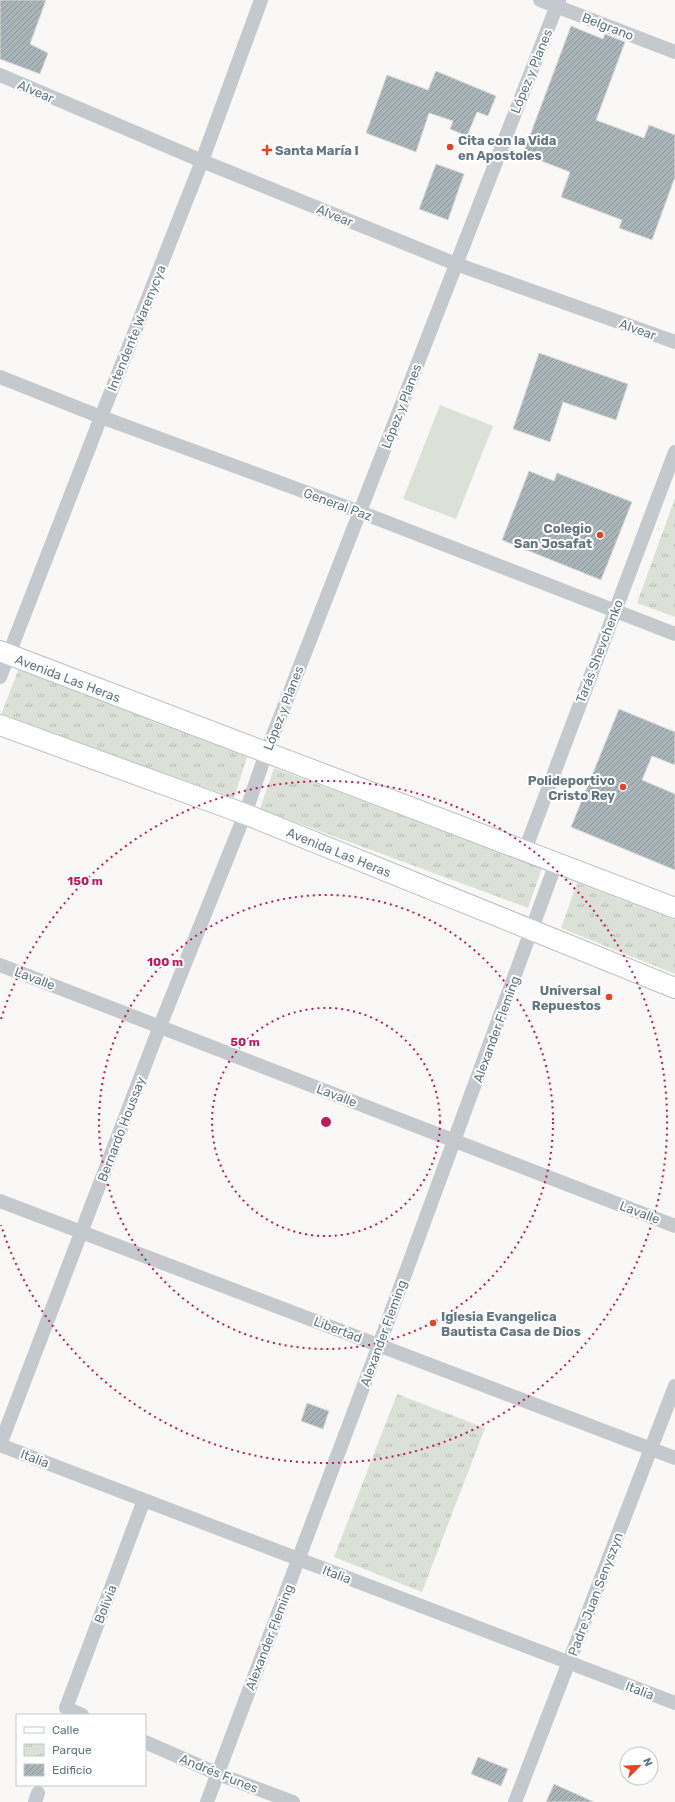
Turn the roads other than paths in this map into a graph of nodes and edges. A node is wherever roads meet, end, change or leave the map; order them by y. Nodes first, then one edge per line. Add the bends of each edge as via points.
1 (261, 0) edge
2 (540, 0) edge
3 (558, 3) edge
4 (675, 52) edge
5 (0, 76) edge
6 (202, 161) junction
7 (456, 264) junction
8 (675, 342) edge
9 (0, 377) edge
10 (100, 417) junction
11 (675, 452) edge
12 (360, 512) junction
13 (614, 610) junction
14 (675, 634) edge
15 (4, 653) edge
16 (0, 677) edge
17 (0, 725) edge
18 (266, 753) junction
19 (245, 814) junction
20 (524, 850) junction
21 (556, 864) junction
22 (675, 908) edge
23 (533, 930) junction
24 (0, 965) edge
25 (675, 988) edge
26 (160, 1026) junction
27 (454, 1140) junction
28 (0, 1201) edge
29 (675, 1226) edge
30 (82, 1232) junction
31 (379, 1345) junction
32 (675, 1386) edge
33 (0, 1445) edge
34 (650, 1449) junction
35 (675, 1458) edge
36 (144, 1500) junction
37 (298, 1559) junction
38 (568, 1662) junction
39 (675, 1703) edge
40 (80, 1714) edge
41 (146, 1742) edge
42 (218, 1774) junction
43 (207, 1802) edge
44 (293, 1802) edge
45 (515, 1802) edge

1 - 6 street, Intendente Warenycya
2 - 3 street, Belgrano
3 - 4 street, Belgrano
3 - 7 street, López y Planes
5 - 6 street, Alvear
6 - 7 street, Alvear
6 - 10 street, Intendente Warenycya
7 - 8 street, Alvear
7 - 12 street, López y Planes
9 - 10 street, General Paz
10 - 12 street, General Paz
10 - 15 street, Intendente Warenycya
11 - 13 street, Tarás Shevchenko
12 - 13 street, General Paz
12 - 18 street, López y Planes
13 - 14 street, General Paz
13 - 20 street, Tarás Shevchenko
15 - 16 street, Intendente Warenycya
15 - 18 main road, Avenida Las Heras
17 - 19 main road, Avenida Las Heras
18 - 19 street, López y Planes
18 - 20 main road, Avenida Las Heras
19 - 23 main road, Avenida Las Heras
19 - 26 street, Bernardo Houssay
20 - 21 main road, Avenida Las Heras
21 - 22 main road, Avenida Las Heras
21 - 23 street, Alexander Fleming
23 - 25 main road, Avenida Las Heras
23 - 27 street, Alexander Fleming
24 - 26 street, Lavalle
26 - 27 street, Lavalle
26 - 30 street, Bernardo Houssay
27 - 29 street, Lavalle
27 - 31 street, Alexander Fleming
28 - 30 street, Libertad
30 - 31 street, Libertad
30 - 33 street, Bernardo Houssay
31 - 34 street, Libertad
31 - 37 street, Alexander Fleming
32 - 34 street, Padre Juan Senyszyn
33 - 36 street, Italia
34 - 35 street, Libertad
34 - 38 street, Padre Juan Senyszyn
36 - 37 street, Italia
36 - 40 street, Bolivia via 66,1708
37 - 38 street, Italia
37 - 42 street, Alexander Fleming
38 - 39 street, Italia
38 - 45 street, Padre Juan Senyszyn
41 - 42 street, Andrés Funes
42 - 43 street, Alexander Fleming
42 - 44 street, Andrés Funes

